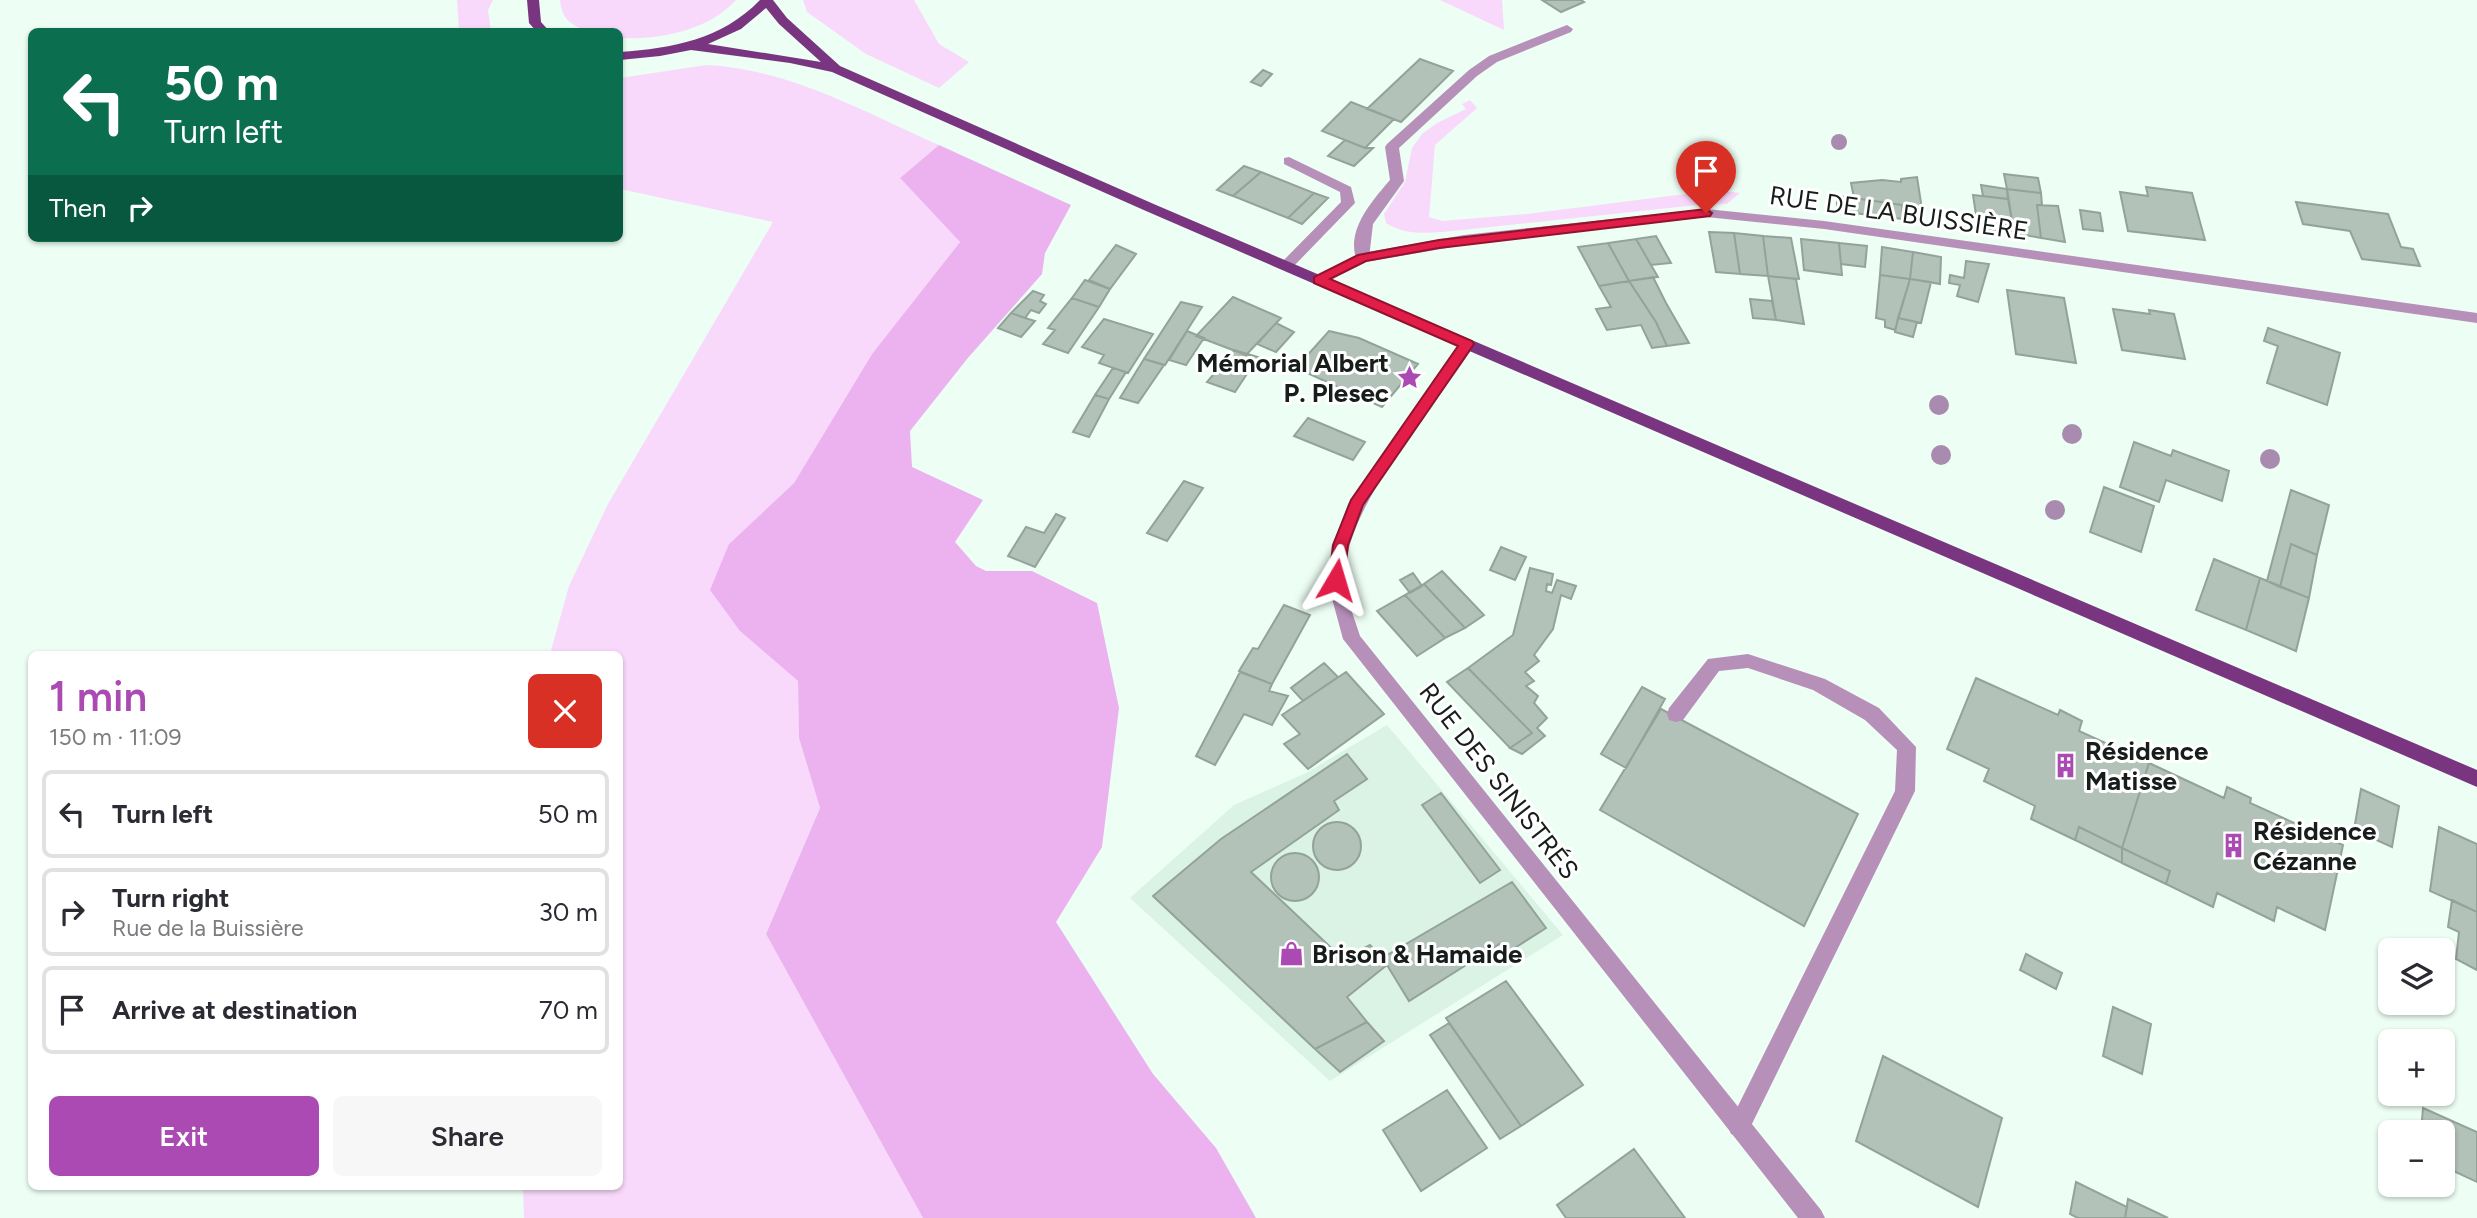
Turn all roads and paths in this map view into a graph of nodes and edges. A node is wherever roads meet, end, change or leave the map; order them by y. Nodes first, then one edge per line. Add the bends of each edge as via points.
1 (533, 0) edge
2 (767, 0) edge
3 (540, 28) edge
4 (1567, 29) dead end
5 (692, 46) junction
6 (623, 56) edge
7 (836, 69) junction
8 (1289, 162) dead end
9 (1363, 258) junction
10 (1286, 266) junction
11 (1319, 280) junction
12 (2477, 318) edge
13 (1467, 344) junction
14 (1676, 715) dead end
15 (2477, 779) edge
16 (1740, 1126) junction
17 (1813, 1218) edge

1 - 3 main road via 535,23
2 - 5 main road via 737,26
2 - 7 main road via 783,22
4 - 9 street via 1493,59 1392,147 1397,181 1362,233
5 - 6 main road
5 - 7 main road
7 - 10 main road
8 - 10 street via 1337,183 1346,190 1348,203
9 - 11 street, RUE DE LA BUISSIÈRE
9 - 12 street, RUE DE LA BUISSIÈRE via 1464,240 1706,213 1824,225
10 - 11 main road
11 - 13 main road
13 - 15 main road
13 - 16 street, RUE DES SINISTRÉS via 1356,504 1340,545 1336,580 1352,639
14 - 16 street via 1714,664 1748,661 1819,684 1872,714 1907,747 1905,791
16 - 17 street, RUE DES SINISTRÉS

